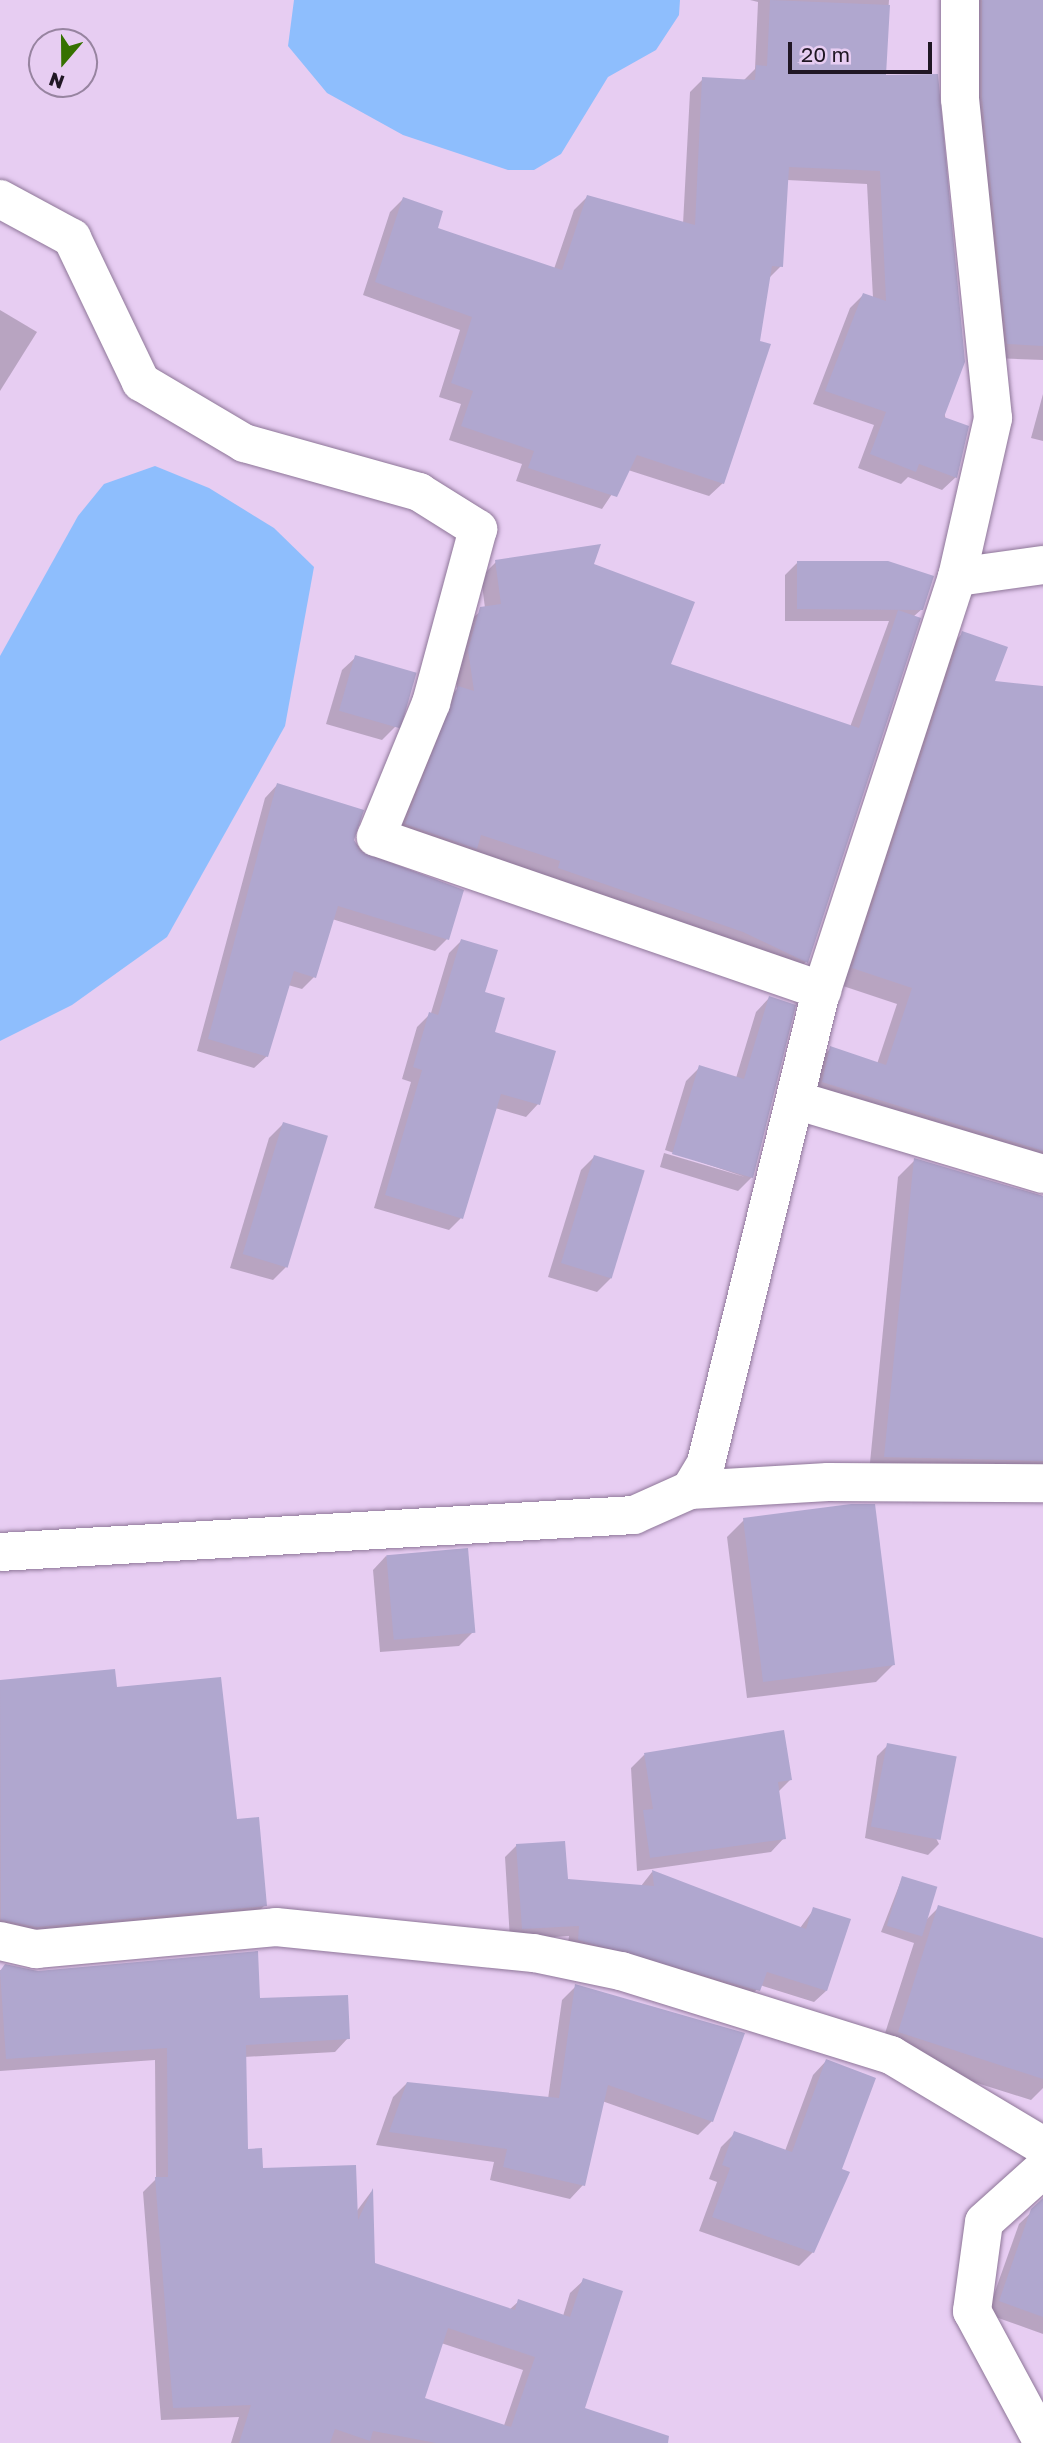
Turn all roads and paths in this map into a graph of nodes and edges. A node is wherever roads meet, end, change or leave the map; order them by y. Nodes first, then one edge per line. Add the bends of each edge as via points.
1 (960, 0) edge
2 (0, 199) edge
3 (1043, 565) edge
4 (957, 577) junction
5 (822, 991) junction
6 (795, 1100) junction
7 (1043, 1174) edge
8 (1043, 1483) edge
9 (690, 1490) junction
10 (0, 1552) edge
11 (0, 1941) edge
12 (1043, 2146) edge
13 (1043, 2169) edge
14 (1043, 2443) edge

1 - 4 street via 960,99 993,418
2 - 5 street via 72,238 141,383 244,443 419,492 478,529 431,703 376,837
3 - 4 street
4 - 5 street
5 - 6 street
6 - 7 street
6 - 9 street via 706,1463
8 - 9 street via 828,1482
9 - 10 street via 634,1515
11 - 12 street via 36,1949 276,1927 534,1953 621,1971 891,2055
13 - 14 street via 984,2222 972,2311

